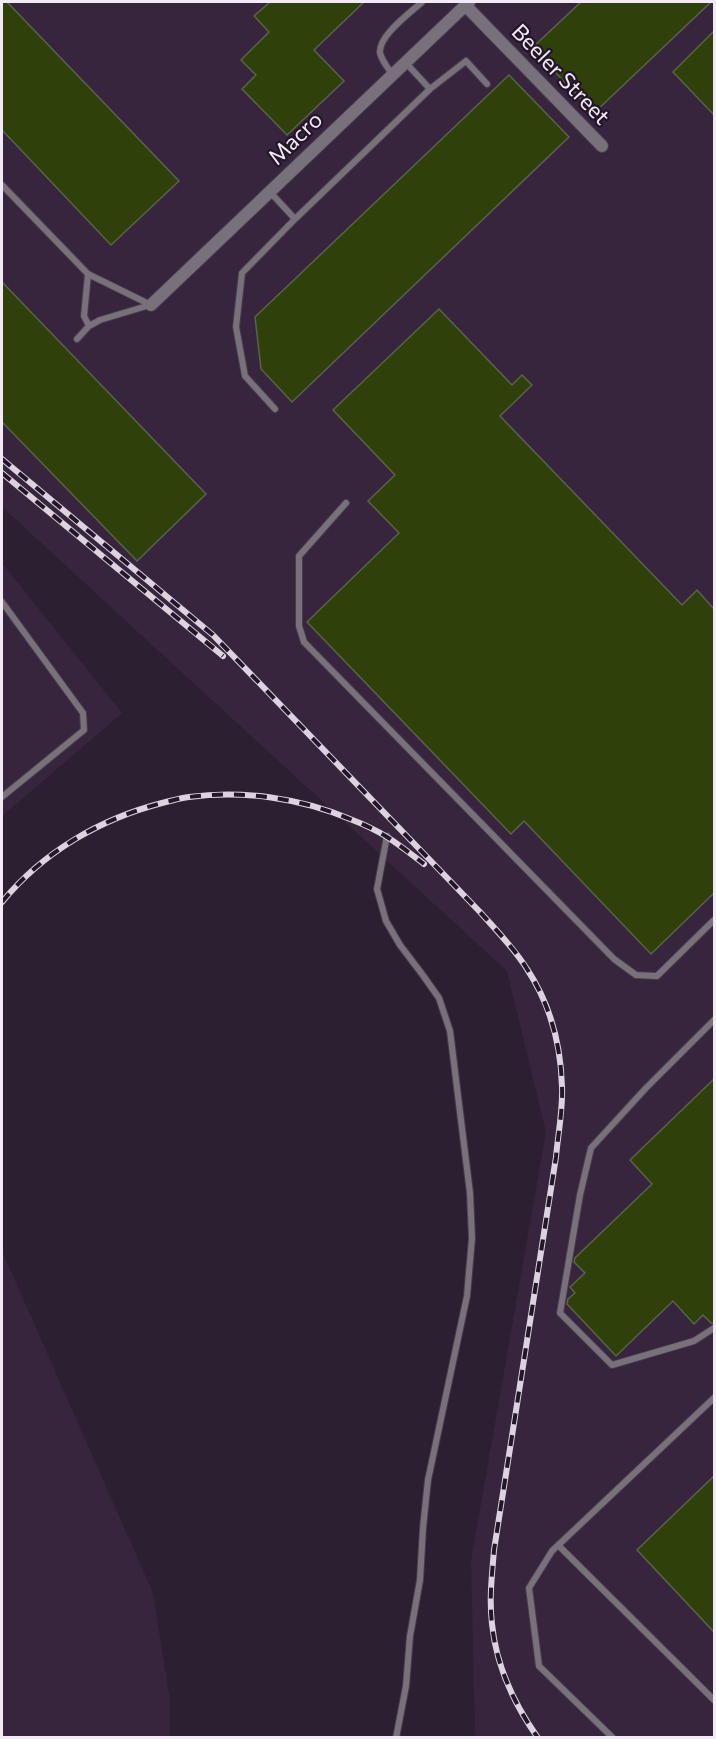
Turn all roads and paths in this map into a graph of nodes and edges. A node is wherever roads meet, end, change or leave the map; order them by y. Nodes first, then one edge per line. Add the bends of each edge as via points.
1 (422, 2) edge
2 (467, 3) edge
3 (405, 62) junction
4 (393, 74) junction
5 (487, 84) dead end
6 (430, 89) junction
7 (602, 146) dead end
8 (2, 185) edge
9 (270, 191) junction
10 (295, 219) junction
11 (88, 274) junction
12 (151, 305) junction
13 (89, 326) junction
14 (77, 339) dead end
15 (274, 410) dead end
16 (346, 502) dead end
17 (2, 602) edge
18 (8, 611) junction
19 (2, 616) edge
20 (2, 797) edge
21 (387, 836) dead end
22 (714, 920) edge
23 (714, 1020) edge
24 (714, 1328) edge
25 (714, 1398) edge
26 (558, 1545) junction
27 (714, 1700) edge
28 (396, 1737) edge
29 (613, 1737) edge

1 - 4 lane via 385,36 380,51
2 - 3 street, Macro
2 - 7 street, Beeler Street
3 - 4 street, Macro
3 - 6 lane
4 - 9 street, Macro
5 - 6 lane via 466,61
6 - 10 lane
8 - 11 lane
9 - 10 lane
9 - 12 street, Macro
10 - 15 lane via 242,273 236,327 245,376
11 - 12 lane
11 - 13 lane via 84,315
12 - 13 lane
13 - 14 lane
16 - 22 lane via 299,556 299,626 304,642 614,959 636,975 657,976
17 - 18 lane
18 - 19 lane
18 - 20 lane via 83,713 84,730
21 - 28 lane via 377,889 386,921 439,998 450,1031 472,1238 467,1296 428,1480 420,1580
23 - 24 lane via 591,1148 560,1313 612,1365 694,1341
25 - 26 lane
26 - 27 lane
26 - 29 lane via 529,1588 539,1666

